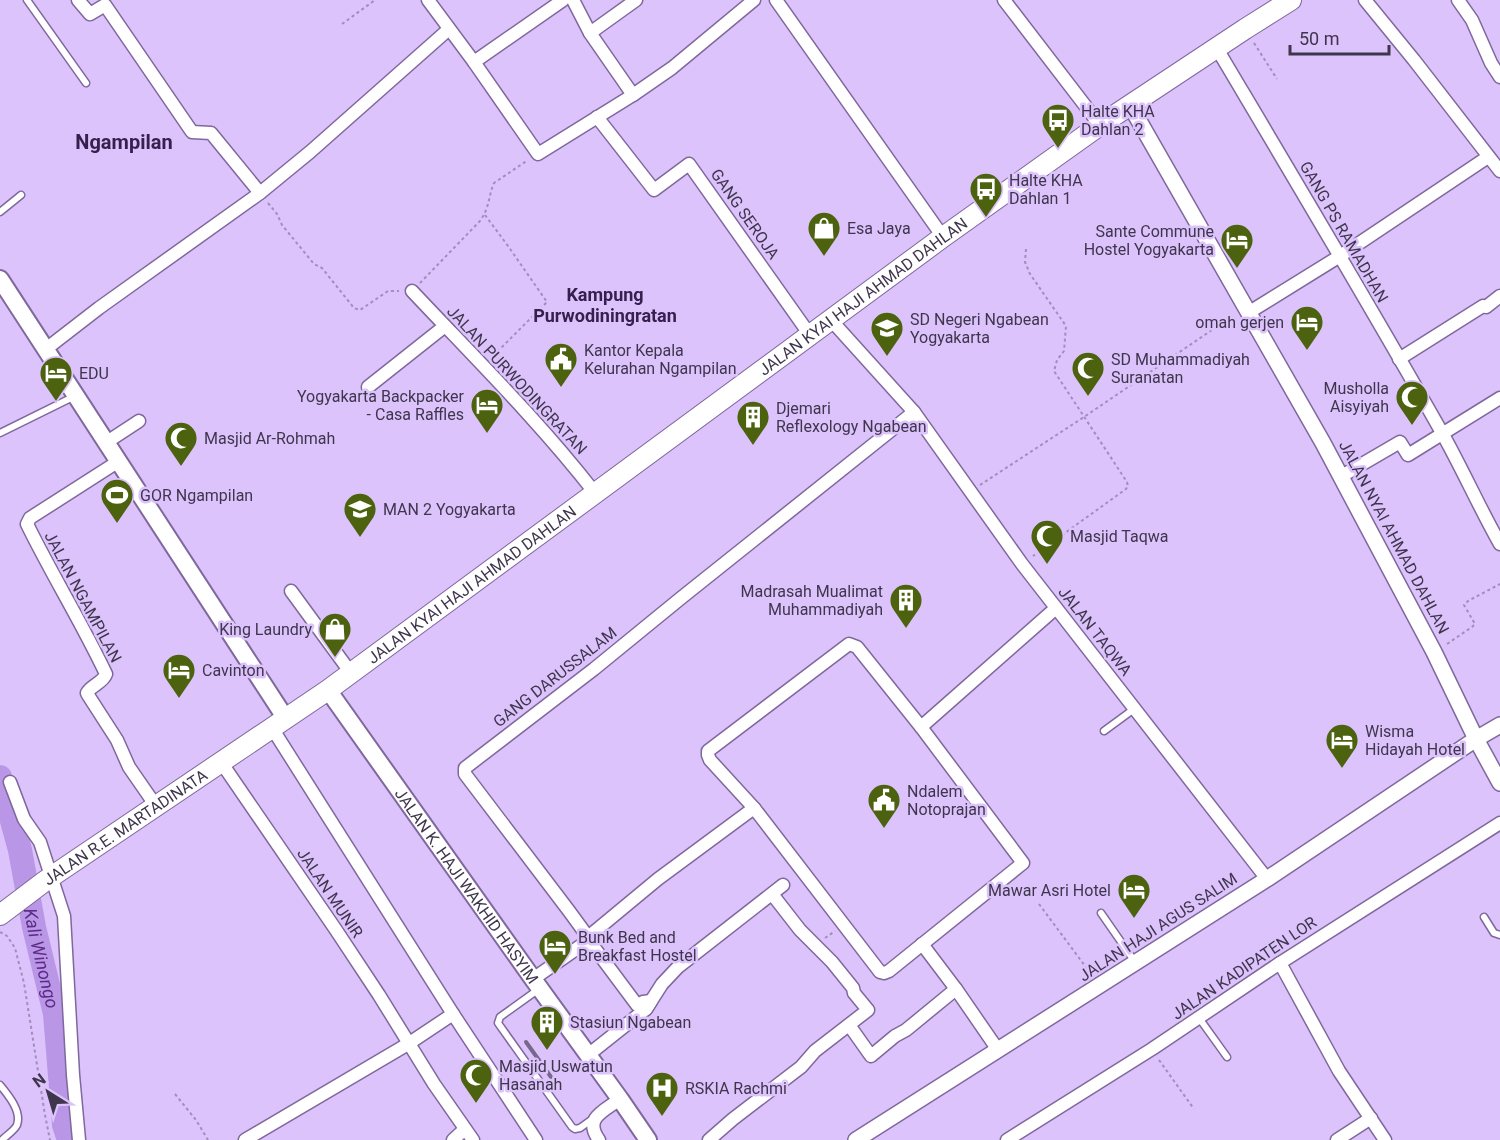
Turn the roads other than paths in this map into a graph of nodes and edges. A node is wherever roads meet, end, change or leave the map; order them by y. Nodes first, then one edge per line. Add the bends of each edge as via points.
1 (27, 0) edge
2 (78, 0) edge
3 (428, 0) edge
4 (563, 0) edge
5 (573, 0) edge
6 (636, 0) edge
7 (754, 0) edge
8 (776, 0) edge
9 (1004, 0) edge
10 (1291, 0) edge
11 (1365, 0) edge
12 (1458, 0) edge
13 (449, 29) junction
14 (590, 33) junction
15 (1216, 47) junction
16 (474, 62) junction
17 (1500, 77) edge
18 (86, 83) dead end
19 (633, 95) junction
20 (1130, 105) junction
21 (597, 117) junction
22 (1100, 125) junction
23 (1488, 157) junction
24 (1500, 171) edge
25 (260, 193) junction
26 (21, 195) dead end
27 (0, 212) edge
28 (943, 237) junction
29 (1340, 256) junction
30 (0, 279) edge
31 (412, 291) road end
32 (1500, 296) edge
33 (1246, 310) junction
34 (831, 320) junction
35 (445, 326) junction
36 (810, 335) junction
37 (46, 349) junction
38 (1399, 359) junction
39 (368, 387) dead end
40 (76, 395) junction
41 (1500, 398) edge
42 (914, 412) junction
43 (139, 421) dead end
44 (0, 433) edge
45 (1443, 434) junction
46 (107, 442) junction
47 (119, 461) junction
48 (1341, 477) junction
49 (596, 493) junction
50 (1500, 544) edge
51 (291, 591) dead end
52 (1056, 608) junction
53 (351, 673) junction
54 (328, 690) junction
55 (1135, 708) junction
56 (279, 724) junction
57 (1500, 725) edge
58 (921, 727) junction
59 (1104, 731) dead end
60 (1476, 739) junction
61 (221, 762) junction
62 (10, 782) dead end
63 (1500, 783) edge
64 (156, 806) junction
65 (754, 808) junction
66 (1500, 823) edge
67 (48, 879) junction
68 (1267, 879) junction
69 (783, 885) dead end
70 (772, 894) junction
71 (1101, 913) dead end
72 (1484, 917) dead end
73 (1, 920) edge
74 (1500, 935) edge
75 (588, 939) junction
76 (922, 944) junction
77 (1135, 963) junction
78 (1280, 963) junction
79 (536, 984) junction
80 (956, 989) junction
81 (649, 1005) junction
82 (453, 1014) junction
83 (1198, 1018) junction
84 (849, 1025) junction
85 (408, 1044) junction
86 (998, 1050) junction
87 (588, 1055) junction
88 (1227, 1057) dead end
89 (0, 1085) edge
90 (620, 1099) junction
91 (597, 1116) junction
92 (1371, 1118) junction
93 (465, 1129) junction
94 (3, 1139) edge
95 (79, 1140) edge
96 (245, 1140) edge
97 (453, 1140) edge
98 (473, 1140) edge
99 (536, 1140) edge
100 (599, 1140) edge
101 (648, 1140) edge
102 (709, 1140) edge
103 (856, 1140) edge
104 (1007, 1140) edge
105 (1337, 1140) edge
106 (1385, 1140) edge

1 - 18 lane
2 - 25 street via 90,14 105,5 192,132 211,133
3 - 13 street
4 - 16 street
5 - 14 street
6 - 14 street
7 - 19 street
8 - 28 street
9 - 22 street
10 - 15 main road, JALAN KYAI HAJI AHMAD DAHLAN
11 - 23 street
12 - 17 street
13 - 16 street
13 - 25 street
14 - 19 street
15 - 20 main road, JALAN KYAI HAJI AHMAD DAHLAN
15 - 29 street, GANG PS RAMADHAN
16 - 21 street via 538,154
19 - 21 street
20 - 22 main road, JALAN KYAI HAJI AHMAD DAHLAN
20 - 33 street, JALAN NYAI AHMAD DAHLAN
21 - 36 street, GANG SEROJA via 654,190 689,164
22 - 28 main road, JALAN KYAI HAJI AHMAD DAHLAN
23 - 24 street
23 - 29 street
25 - 37 street
26 - 27 lane
28 - 34 main road, JALAN KYAI HAJI AHMAD DAHLAN
29 - 33 street
29 - 38 street, GANG PS RAMADHAN
30 - 37 main road
31 - 35 street, JALAN PURWODINGRATAN
32 - 38 street
33 - 48 street, JALAN NYAI AHMAD DAHLAN
34 - 36 main road, JALAN KYAI HAJI AHMAD DAHLAN
34 - 42 street, JALAN TAQWA
35 - 39 street
35 - 49 street, JALAN PURWODINGRATAN
36 - 49 main road, JALAN KYAI HAJI AHMAD DAHLAN
37 - 40 main road
38 - 45 street, GANG PS RAMADHAN
40 - 44 lane
40 - 46 main road
41 - 45 street
42 - 52 street, JALAN TAQWA
42 - 75 street, GANG DARUSSALAM via 465,768 465,774
43 - 46 street
45 - 48 street via 1408,455 1400,442
45 - 50 street, GANG PS RAMADHAN
46 - 47 main road
47 - 56 main road
47 - 64 street, JALAN NGAMPILAN via 30,518 27,524 106,674 87,695
48 - 60 street, JALAN NYAI AHMAD DAHLAN
49 - 53 main road, JALAN KYAI HAJI AHMAD DAHLAN
51 - 53 street
52 - 55 street, JALAN TAQWA
52 - 58 street
53 - 54 main road, JALAN KYAI HAJI AHMAD DAHLAN
54 - 56 main road, JALAN KYAI HAJI AHMAD DAHLAN
54 - 79 main road, JALAN K. HAJI WAKHID HASYIM
55 - 59 lane
55 - 68 street, JALAN TAQWA
56 - 61 main road, JALAN R.E. MARTADINATA
56 - 82 street
57 - 60 street, JALAN HAJI AGUS SALIM
58 - 65 street via 858,647 849,644 708,750 710,760
58 - 76 street via 1023,863
60 - 63 street, JALAN NYAI AHMAD DAHLAN
60 - 68 street, JALAN HAJI AGUS SALIM
61 - 64 main road, JALAN R.E. MARTADINATA
61 - 85 street, JALAN MUNIR
62 - 67 street via 24,819 40,842
64 - 67 main road, JALAN R.E. MARTADINATA
65 - 75 street via 658,879
65 - 76 street via 882,973
66 - 78 street, JALAN KADIPATEN LOR
67 - 73 main road, JALAN R.E. MARTADINATA
67 - 95 street via 64,916
68 - 77 street, JALAN HAJI AGUS SALIM
69 - 70 street
70 - 81 street via 678,967
70 - 84 street via 832,962 867,1010
71 - 77 lane
72 - 74 lane via 1494,933
75 - 79 street
75 - 81 street, GANG DARUSSALAM via 637,1005
76 - 80 street
77 - 86 street, JALAN HAJI AGUS SALIM
78 - 83 street, JALAN KADIPATEN LOR
78 - 92 street via 1339,1071
79 - 87 main road, JALAN K. HAJI WAKHID HASYIM
79 - 91 lane via 500,1017 499,1026 572,1128 578,1129
80 - 84 street via 871,1056
80 - 86 street
81 - 87 street
82 - 85 street
82 - 99 street
83 - 88 lane
83 - 104 street, JALAN KADIPATEN LOR
84 - 102 street
85 - 93 street, JALAN MUNIR
85 - 96 street
86 - 103 street, JALAN HAJI AGUS SALIM
87 - 90 main road, JALAN K. HAJI WAKHID HASYIM
89 - 94 lane via 13,1102 18,1118 14,1129
90 - 91 street
90 - 101 main road, JALAN K. HAJI WAKHID HASYIM
91 - 100 street via 592,1125
92 - 105 street
92 - 106 street
93 - 97 street
93 - 98 street, JALAN MUNIR

